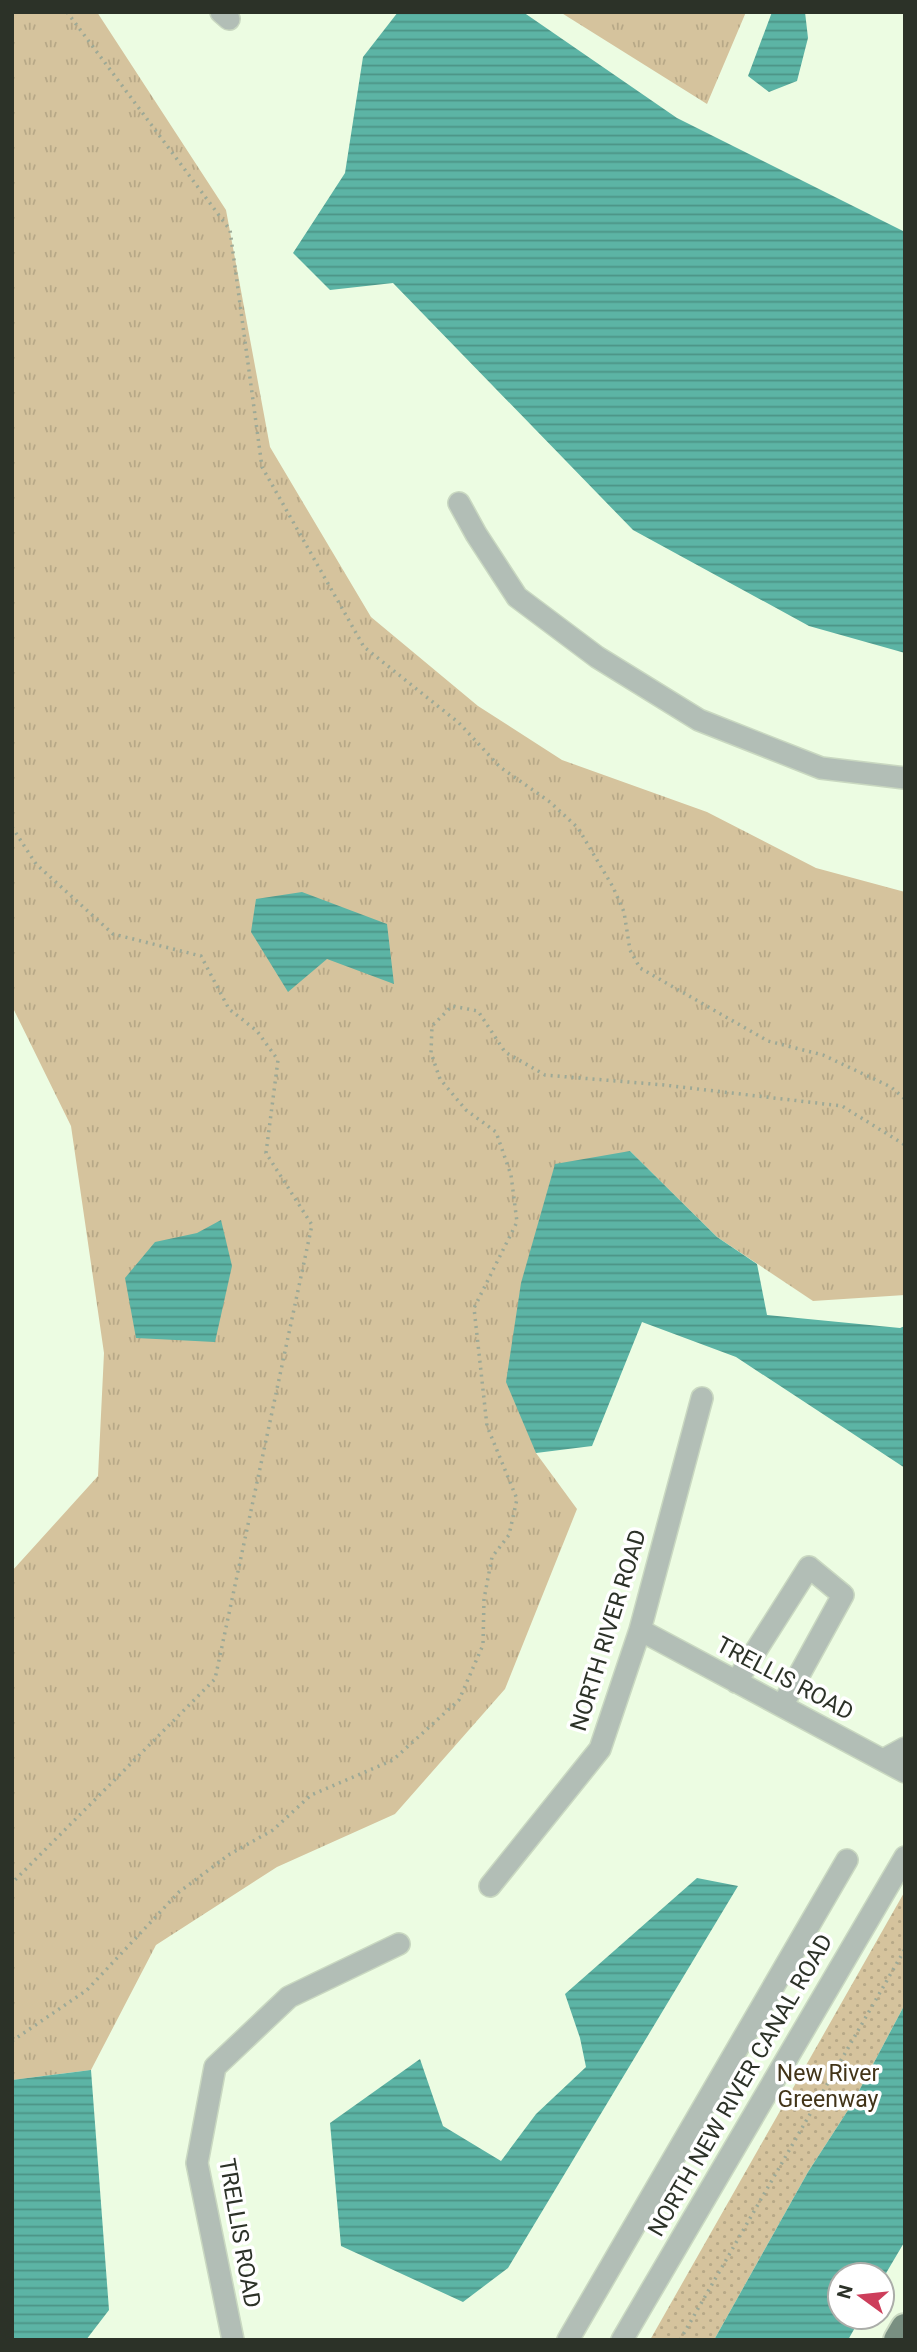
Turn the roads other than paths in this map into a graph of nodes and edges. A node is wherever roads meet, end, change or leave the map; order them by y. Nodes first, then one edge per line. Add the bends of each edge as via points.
1 (459, 503) dead end
2 (905, 778) edge
3 (702, 1398) dead end
4 (640, 1630) junction
5 (736, 1682) junction
6 (782, 1706) junction
7 (905, 1748) edge
8 (883, 1760) junction
9 (905, 1772) edge
10 (905, 1857) edge
11 (847, 1860) dead end
12 (489, 1886) dead end
13 (399, 1944) dead end
14 (905, 2328) edge
15 (233, 2340) edge
16 (568, 2340) edge
17 (622, 2340) edge
18 (898, 2340) edge

1 - 2 street via 517,597 597,657 699,720 821,768
3 - 4 street, NORTH RIVER ROAD
4 - 5 street, TRELLIS ROAD
4 - 12 street, NORTH RIVER ROAD via 600,1749
5 - 6 street, TRELLIS ROAD
5 - 6 street via 809,1567 843,1595
6 - 8 street, TRELLIS ROAD
7 - 8 street
8 - 9 street, TRELLIS ROAD
10 - 17 street, NORTH NEW RIVER CANAL ROAD
11 - 16 street
13 - 15 street, TRELLIS ROAD via 289,1997 215,2067 197,2163
14 - 18 main road

